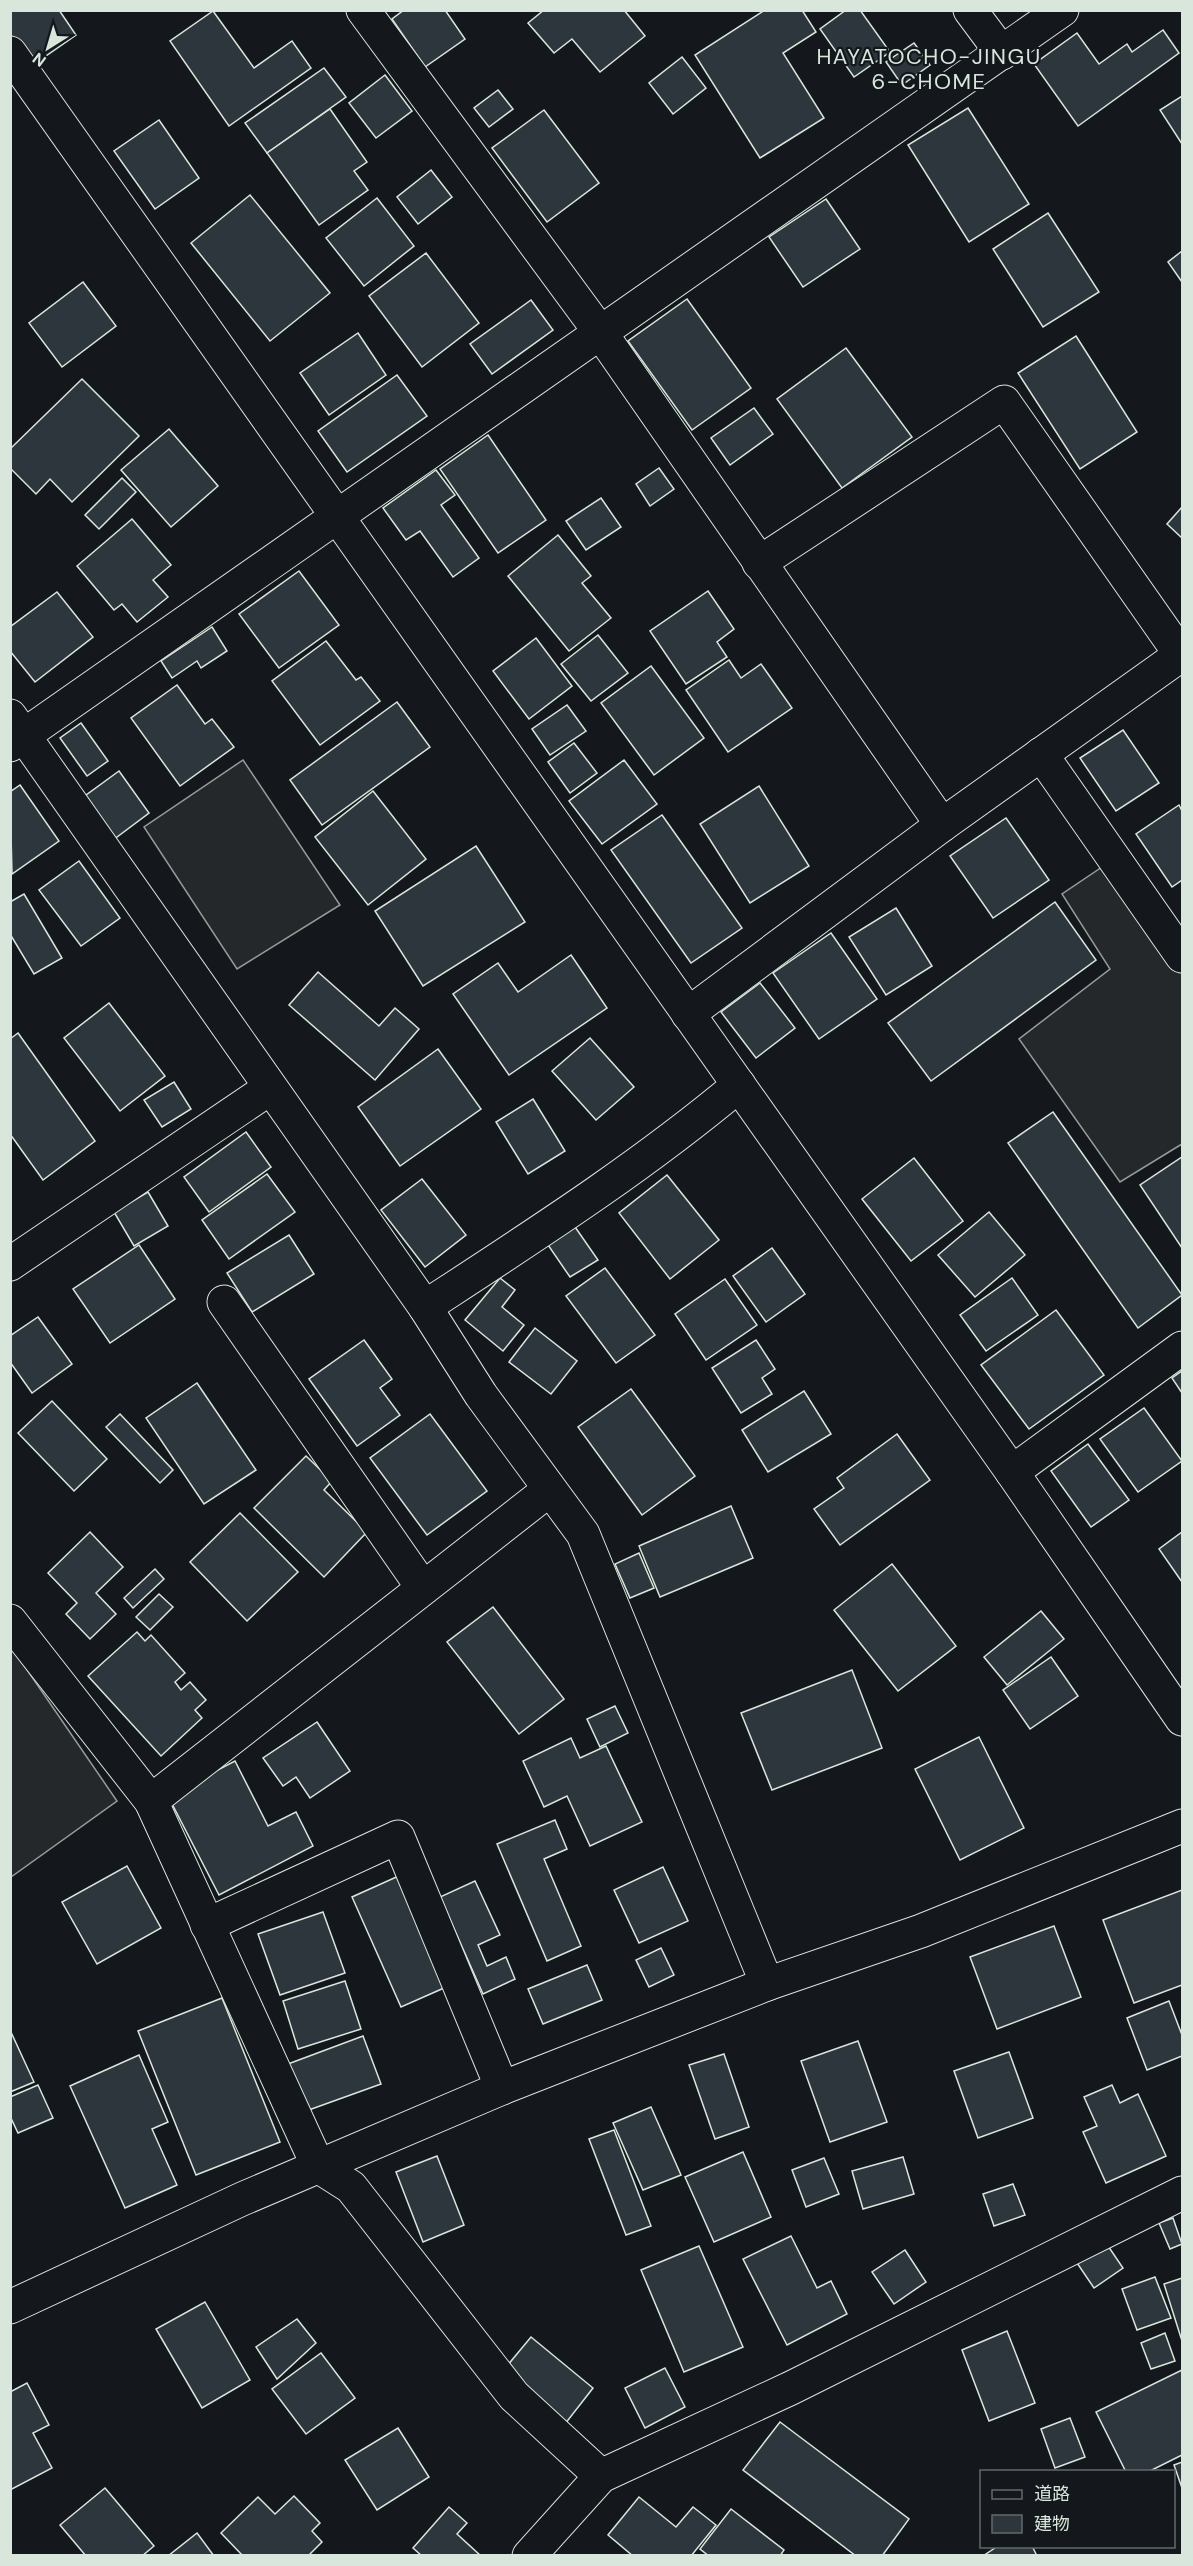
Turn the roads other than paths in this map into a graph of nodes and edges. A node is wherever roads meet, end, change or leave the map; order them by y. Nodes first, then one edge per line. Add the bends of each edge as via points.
1 (363, 10) edge
2 (970, 10) edge
3 (1062, 10) edge
4 (10, 53) edge
5 (1002, 53) junction
6 (600, 332) junction
7 (337, 518) junction
8 (759, 563) junction
9 (1182, 655) edge
10 (15, 732) edge
11 (1041, 754) junction
12 (942, 825) junction
13 (1182, 956) edge
14 (688, 1014) junction
15 (739, 1086) junction
16 (270, 1088) junction
17 (10, 1264) edge
18 (224, 1302) dead end
19 (425, 1307) junction
20 (1182, 1348) edge
21 (1012, 1472) junction
22 (549, 1490) junction
23 (423, 1588) junction
24 (10, 1621) edge
25 (1182, 1719) edge
26 (151, 1801) junction
27 (1182, 1826) edge
28 (207, 1925) junction
29 (767, 1984) junction
30 (502, 2088) junction
31 (318, 2166) junction
32 (1182, 2193) edge
33 (10, 2307) edge
34 (601, 2476) junction
35 (529, 2556) edge

1 - 6 street
2 - 5 street
3 - 5 street
4 - 7 street
5 - 6 street
6 - 7 street
6 - 8 street
7 - 10 street
7 - 14 street
8 - 9 street via 1004,402
8 - 12 street
9 - 11 street
10 - 16 street
11 - 12 street
11 - 13 street
12 - 14 street
14 - 15 street
15 - 19 street via 691,1126 562,1217
15 - 21 street
16 - 17 street
16 - 19 street
18 - 23 street
19 - 22 street via 481,1395
20 - 21 street
21 - 25 street
22 - 23 street
22 - 29 street via 583,1534
23 - 26 street
24 - 26 street
26 - 28 street
27 - 29 street via 921,1931
28 - 30 street via 398,1837
28 - 31 street
29 - 30 street
30 - 31 street
31 - 33 street
31 - 34 street via 351,2187 514,2396
32 - 34 street via 791,2388
34 - 35 street

